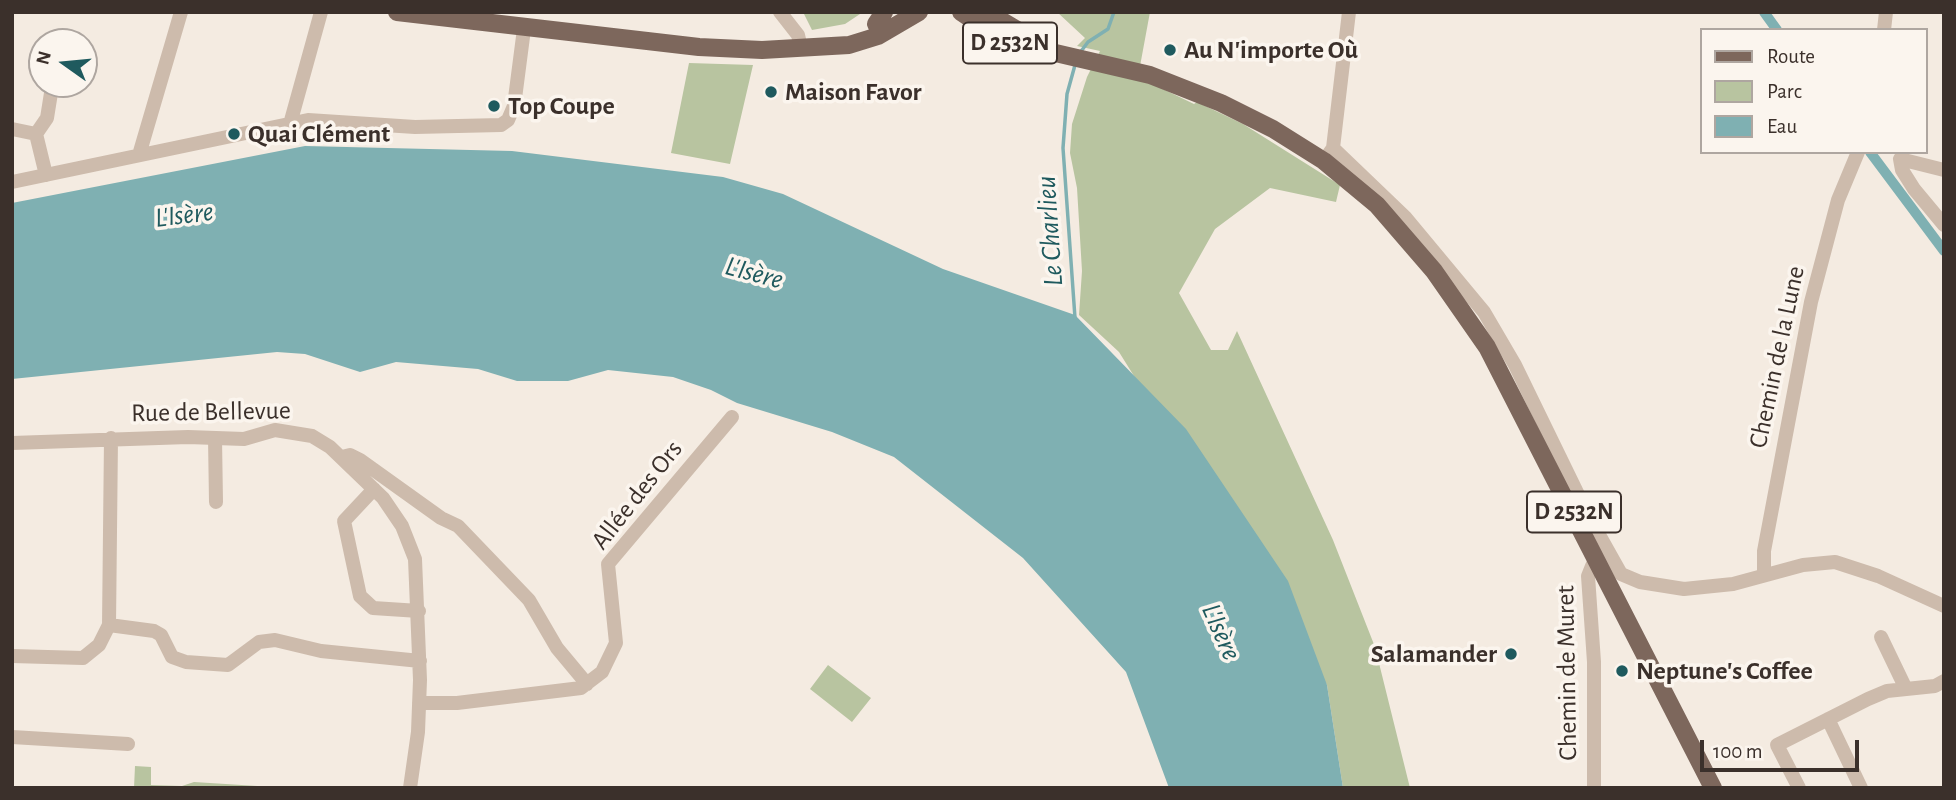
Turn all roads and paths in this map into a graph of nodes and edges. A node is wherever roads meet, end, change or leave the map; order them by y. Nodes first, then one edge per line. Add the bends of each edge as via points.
1 (181, 12) edge
2 (321, 12) edge
3 (397, 12) edge
4 (780, 12) edge
5 (897, 12) edge
6 (919, 12) edge
7 (961, 12) edge
8 (1349, 12) edge
9 (995, 15) edge
10 (880, 18) edge
11 (524, 29) junction
12 (808, 48) junction
13 (1067, 55) junction
14 (50, 98) edge
15 (289, 124) junction
16 (12, 129) edge
17 (36, 134) junction
18 (1858, 154) edge
19 (139, 155) junction
20 (1328, 155) junction
21 (1897, 156) edge
22 (1944, 170) edge
23 (46, 175) junction
24 (12, 182) edge
25 (1944, 225) edge
26 (732, 417) dead end
27 (215, 438) junction
28 (111, 439) junction
29 (12, 443) edge
30 (342, 457) junction
31 (374, 489) junction
32 (216, 502) dead end
33 (1599, 561) junction
34 (1764, 574) junction
35 (1944, 608) edge
36 (419, 611) junction
37 (1944, 618) edge
38 (109, 625) junction
39 (1881, 637) dead end
40 (12, 656) edge
41 (420, 662) junction
42 (1944, 681) edge
43 (587, 684) junction
44 (1906, 688) junction
45 (419, 703) junction
46 (1828, 719) junction
47 (12, 737) edge
48 (128, 744) dead end
49 (410, 788) edge
50 (1594, 788) edge
51 (1713, 788) edge
52 (1799, 788) edge
53 (1861, 788) edge

1 - 19 street
2 - 15 street
3 - 11 main road
4 - 12 street
5 - 10 main road
6 - 12 main road via 871,39
7 - 13 main road, D 2532N via 1004,41
8 - 20 street
9 - 13 main road, D 2532N via 1033,41
10 - 12 main road
11 - 12 main road via 699,47
11 - 15 street via 508,120 494,125 415,127 308,120
13 - 20 main road, D 2532N via 1121,67 1221,103
14 - 17 street via 47,118
15 - 19 street
16 - 17 street
17 - 23 street
18 - 34 street, Chemin de la Lune via 1838,200 1811,302 1764,551
19 - 23 street
20 - 33 main road, D 2532N via 1415,247 1462,309 1505,378
20 - 34 street via 1405,217 1484,312 1622,574 1640,582 1684,589
21 - 22 street
21 - 25 street via 1908,179
23 - 24 street
26 - 43 street, Allée des Ors via 608,565 616,643 602,672
27 - 28 street, Rue de Bellevue
27 - 30 street, Rue de Bellevue via 244,439 265,431 286,431 312,436
27 - 32 street
28 - 29 street, Rue de Bellevue
28 - 38 street
30 - 31 street, Rue de Bellevue
30 - 43 street via 360,460 458,526 529,600 557,648
31 - 36 street, Rue de Bellevue via 409,543
31 - 36 street via 344,520 360,596 373,608
33 - 50 street, Chemin de Muret via 1588,576 1594,662
33 - 51 main road, D 2532N
34 - 35 street via 1835,562 1878,576
35 - 37 street
36 - 41 street, Rue de Bellevue
38 - 40 street via 99,645 83,658
38 - 41 street via 154,631 172,657 186,663 228,665 259,642 275,640 321,651
39 - 44 street
41 - 45 street, Rue de Bellevue
42 - 44 street
43 - 45 street via 457,703
44 - 46 street via 1868,699
45 - 49 street, Rue de Bellevue
46 - 52 street via 1777,745
46 - 53 street
47 - 48 street

